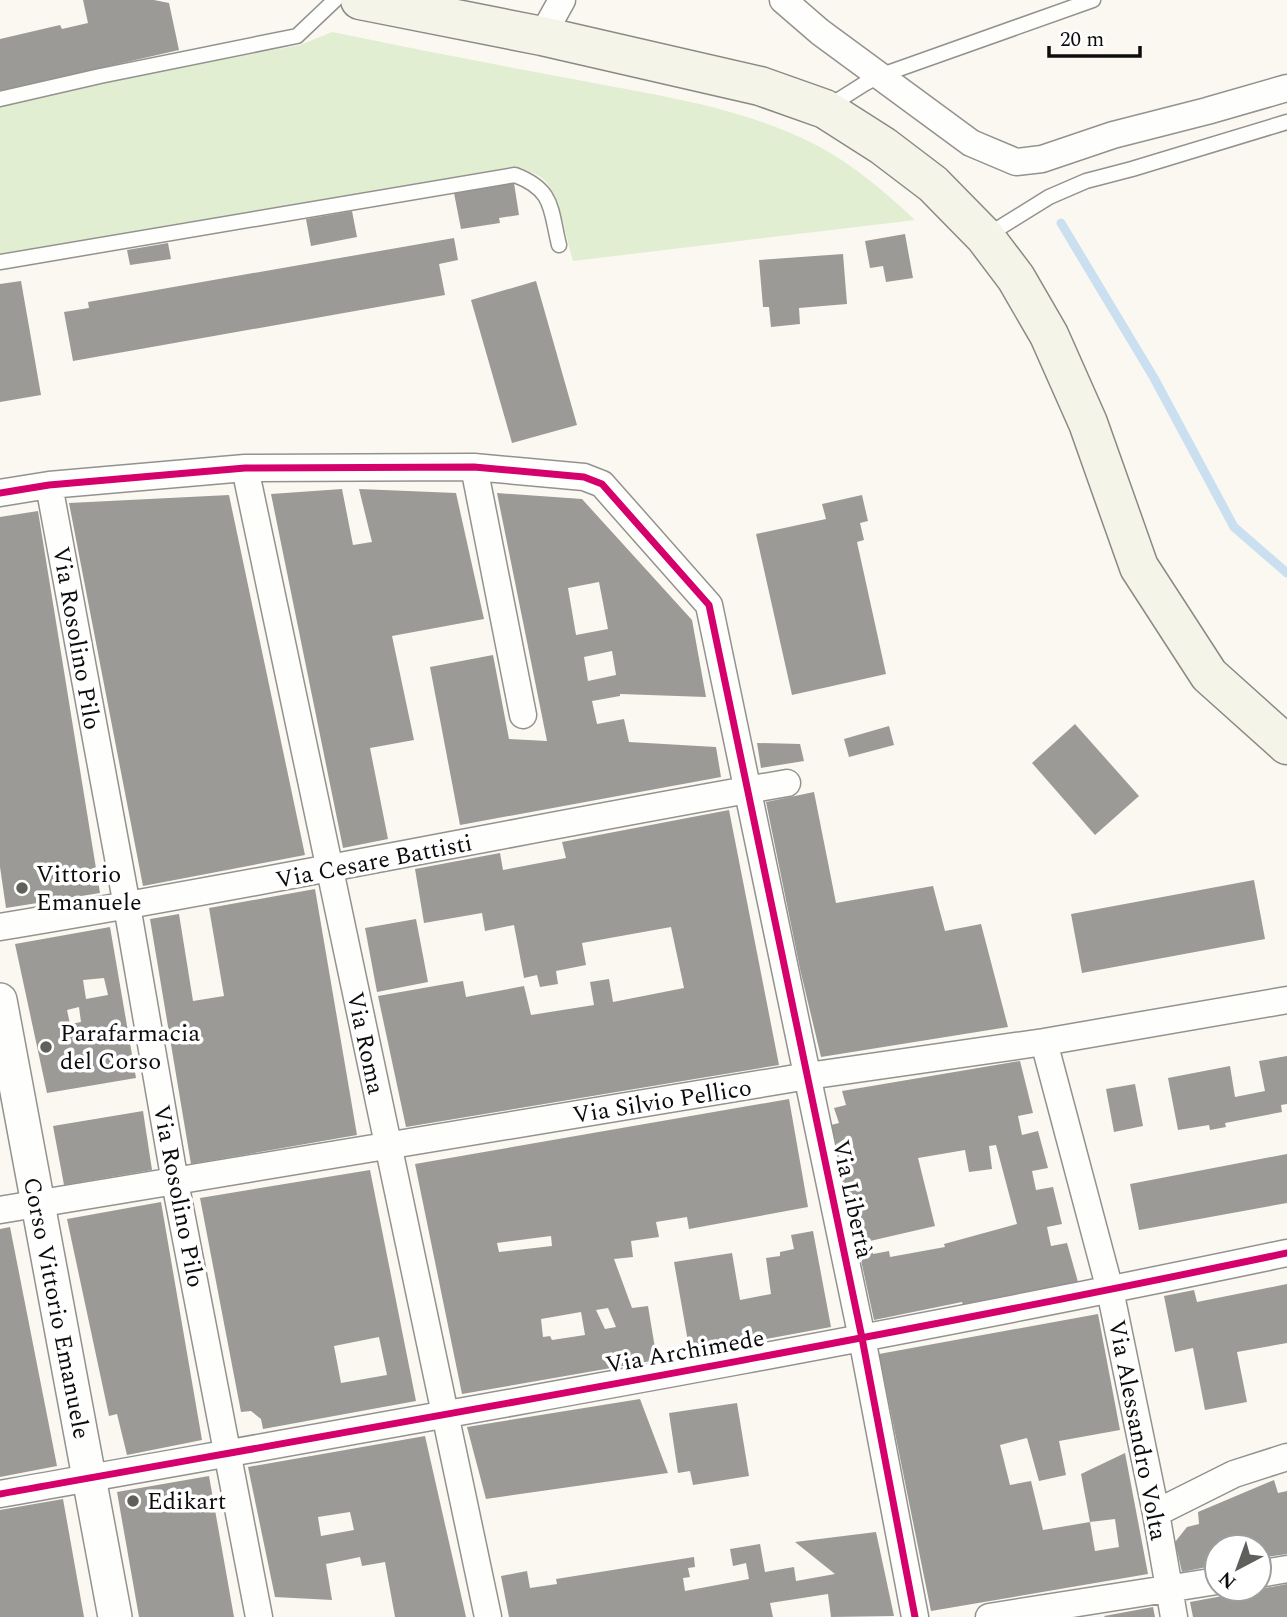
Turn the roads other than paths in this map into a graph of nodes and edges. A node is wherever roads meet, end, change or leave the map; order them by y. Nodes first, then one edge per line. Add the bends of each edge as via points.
1 (335, 0) edge
2 (360, 0) edge
3 (562, 0) edge
4 (783, 0) edge
5 (1093, 0) edge
6 (542, 36) junction
7 (879, 76) junction
8 (1287, 88) edge
9 (0, 99) edge
10 (825, 108) junction
11 (1287, 122) edge
12 (985, 237) junction
13 (559, 244) dead end
14 (0, 262) edge
15 (474, 467) junction
16 (245, 468) junction
17 (49, 485) junction
18 (0, 493) edge
19 (523, 715) dead end
20 (1287, 746) edge
21 (787, 783) dead end
22 (747, 790) junction
23 (329, 870) junction
24 (127, 906) junction
25 (0, 927) edge
26 (0, 1000) edge
27 (1287, 1000) edge
28 (1044, 1042) junction
29 (808, 1076) junction
30 (388, 1147) junction
31 (175, 1182) junction
32 (38, 1204) junction
33 (0, 1210) edge
34 (1287, 1253) edge
35 (1110, 1290) junction
36 (862, 1338) junction
37 (444, 1414) junction
38 (228, 1453) junction
39 (1287, 1457) edge
40 (89, 1478) junction
41 (0, 1494) edge
42 (1156, 1513) junction
43 (1203, 1583) edge
44 (1168, 1589) junction
45 (115, 1617) edge
46 (259, 1617) edge
47 (488, 1617) edge
48 (915, 1617) edge
49 (989, 1617) edge
50 (1174, 1617) edge

1 - 9 lane via 296,36
2 - 6 main road
3 - 6 street
4 - 7 street
5 - 7 lane
6 - 10 main road via 760,86
7 - 8 street via 971,143 1016,162 1042,159
7 - 10 lane
10 - 12 main road via 933,184
11 - 12 lane via 1086,181 1049,197
12 - 20 main road via 1016,278 1049,335 1088,423 1139,567 1209,676
13 - 14 lane via 544,192 514,175
15 - 16 street, Via Libertà
15 - 19 street
15 - 22 street, Via Libertà via 584,477 602,484 709,605
16 - 17 street, Via Libertà
16 - 23 street, Via Roma
17 - 18 street, Via Libertà
17 - 24 street, Via Rosolino Pilo
21 - 22 street, Via Cesare Battisti
22 - 23 street, Via Cesare Battisti
22 - 29 street, Via Libertà
23 - 24 street, Via Cesare Battisti
23 - 30 street, Via Roma
24 - 25 street, Via Cesare Battisti
24 - 31 street, Via Rosolino Pilo
26 - 32 street, Corso Vittorio Emanuele
27 - 28 street, Via Silvio Pellico
28 - 29 street, Via Silvio Pellico
28 - 35 street, Via Alessandro Volta
29 - 30 street, Via Silvio Pellico
29 - 36 street, Via Libertà
30 - 31 street, Via Silvio Pellico
30 - 37 street, Via Roma
31 - 32 street, Via Silvio Pellico
31 - 38 street, Via Rosolino Pilo
32 - 33 street, Via Silvio Pellico
32 - 40 street, Corso Vittorio Emanuele
34 - 35 street, Via Archimede
35 - 36 street, Via Archimede
35 - 42 street, Via Alessandro Volta
36 - 37 street, Via Archimede
36 - 48 street, Via Libertà
37 - 38 street, Via Archimede
37 - 47 street, Via Roma
38 - 40 street, Via Archimede
38 - 46 street, Via Rosolino Pilo
39 - 42 street via 1234,1475
40 - 41 street, Via Archimede
40 - 45 street, Corso Vittorio Emanuele
42 - 44 street, Via Alessandro Volta
43 - 44 street
44 - 49 street
44 - 50 street, Via Alessandro Volta

